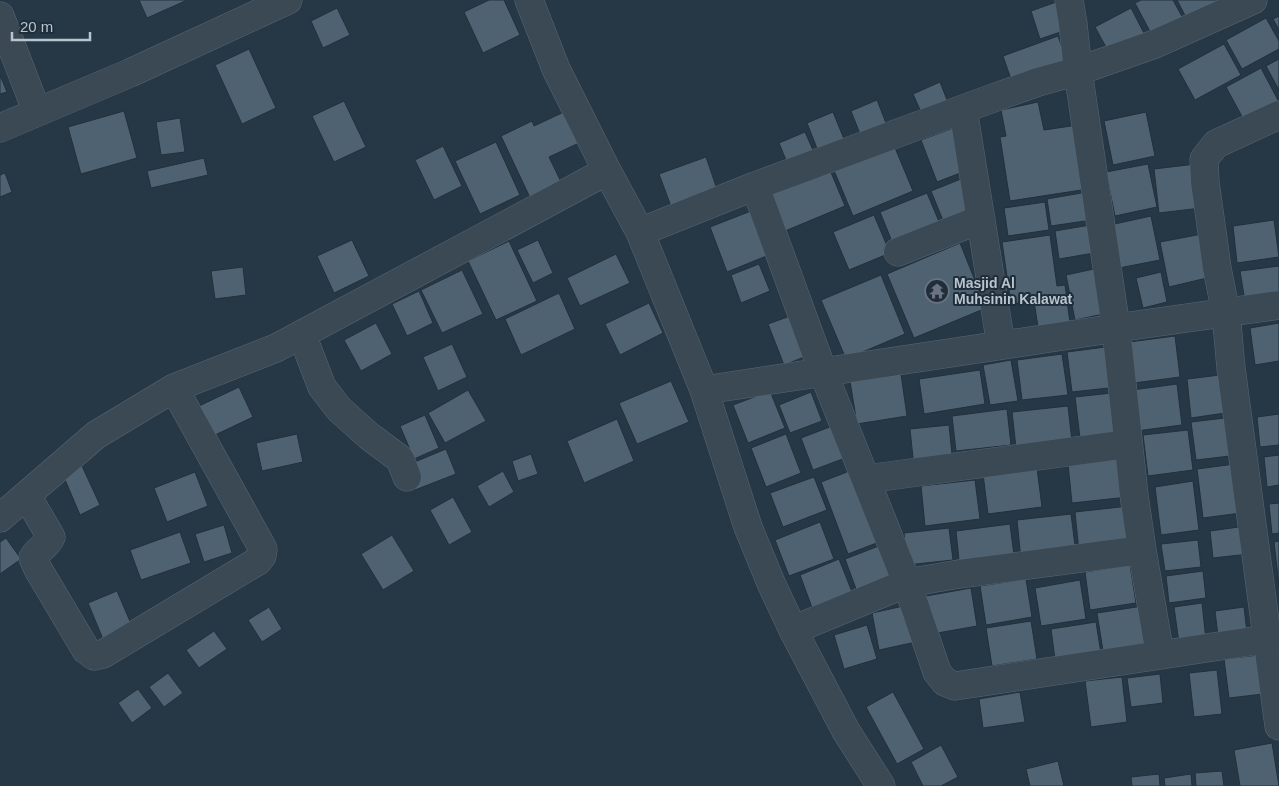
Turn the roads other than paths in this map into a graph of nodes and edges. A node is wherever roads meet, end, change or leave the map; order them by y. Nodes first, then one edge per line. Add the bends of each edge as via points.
1 (288, 0) edge
2 (529, 0) edge
3 (1068, 0) edge
4 (1253, 0) edge
5 (0, 16) edge
6 (1078, 71) junction
7 (963, 109) junction
8 (37, 112) junction
9 (1279, 115) edge
10 (0, 128) edge
11 (607, 171) junction
12 (755, 186) junction
13 (981, 219) junction
14 (640, 232) junction
15 (898, 252) dead end
16 (1279, 305) edge
17 (1226, 313) junction
18 (1116, 328) junction
19 (302, 335) junction
20 (1001, 345) junction
21 (823, 372) junction
22 (174, 388) junction
23 (704, 390) junction
24 (1128, 444) junction
25 (407, 477) dead end
26 (866, 479) junction
27 (26, 496) junction
28 (0, 518) edge
29 (1142, 550) junction
30 (907, 583) junction
31 (793, 630) junction
32 (1273, 638) edge
33 (1160, 655) junction
34 (1279, 726) edge
35 (881, 786) edge

1 - 8 street
2 - 11 street via 556,70
3 - 6 street
4 - 6 street via 1155,44
5 - 8 street
6 - 7 street
6 - 18 street
7 - 12 street
7 - 13 street
8 - 10 street
9 - 17 street via 1216,144 1204,159 1217,268
11 - 14 street
11 - 19 street
12 - 14 street
12 - 21 street
13 - 15 street
13 - 20 street
14 - 23 street
16 - 17 street
17 - 18 street
17 - 32 street via 1231,368
18 - 20 street
18 - 24 street
19 - 22 street
19 - 25 street via 322,387 339,409 400,459
20 - 21 street
21 - 23 street
21 - 26 street
22 - 27 street via 96,435
22 - 27 street via 263,549 258,561 103,654 94,656 86,650 33,558 51,537
23 - 31 street via 748,527
24 - 26 street
24 - 29 street
26 - 30 street
27 - 28 street
29 - 30 street
29 - 33 street
30 - 31 street
30 - 33 street via 937,672 945,682 954,686
31 - 35 street via 846,732
32 - 33 street
32 - 34 street

